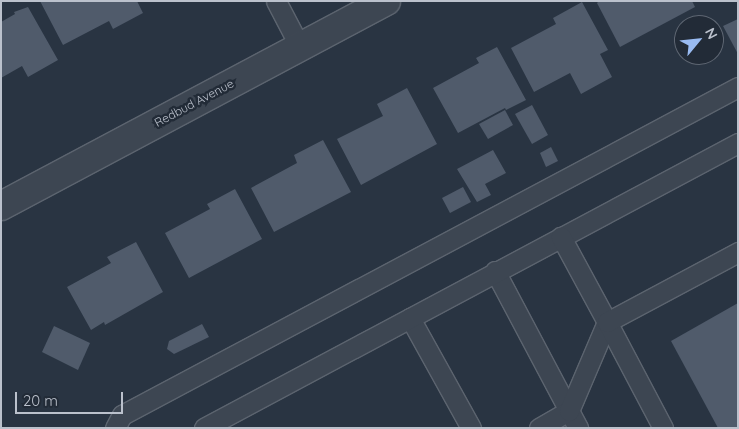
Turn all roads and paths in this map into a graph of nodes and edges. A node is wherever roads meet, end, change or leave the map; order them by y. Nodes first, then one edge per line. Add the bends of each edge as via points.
1 (276, 1) edge
2 (386, 1) edge
3 (300, 47) junction
4 (738, 87) edge
5 (738, 143) edge
6 (1, 206) edge
7 (561, 237) junction
8 (738, 252) edge
9 (495, 271) junction
10 (410, 318) junction
11 (607, 322) junction
12 (569, 411) junction
13 (115, 428) edge
14 (204, 428) edge
15 (471, 428) edge
16 (539, 428) edge
17 (578, 428) edge
18 (663, 428) edge

1 - 3 lane
2 - 3 street, Redbud Avenue
3 - 6 street, Redbud Avenue
4 - 13 lane via 122,416
5 - 7 lane
7 - 9 lane
7 - 11 lane
8 - 11 lane
9 - 10 lane
9 - 12 lane
10 - 14 lane
10 - 15 lane
11 - 12 lane
11 - 18 lane
12 - 16 lane
12 - 17 lane

